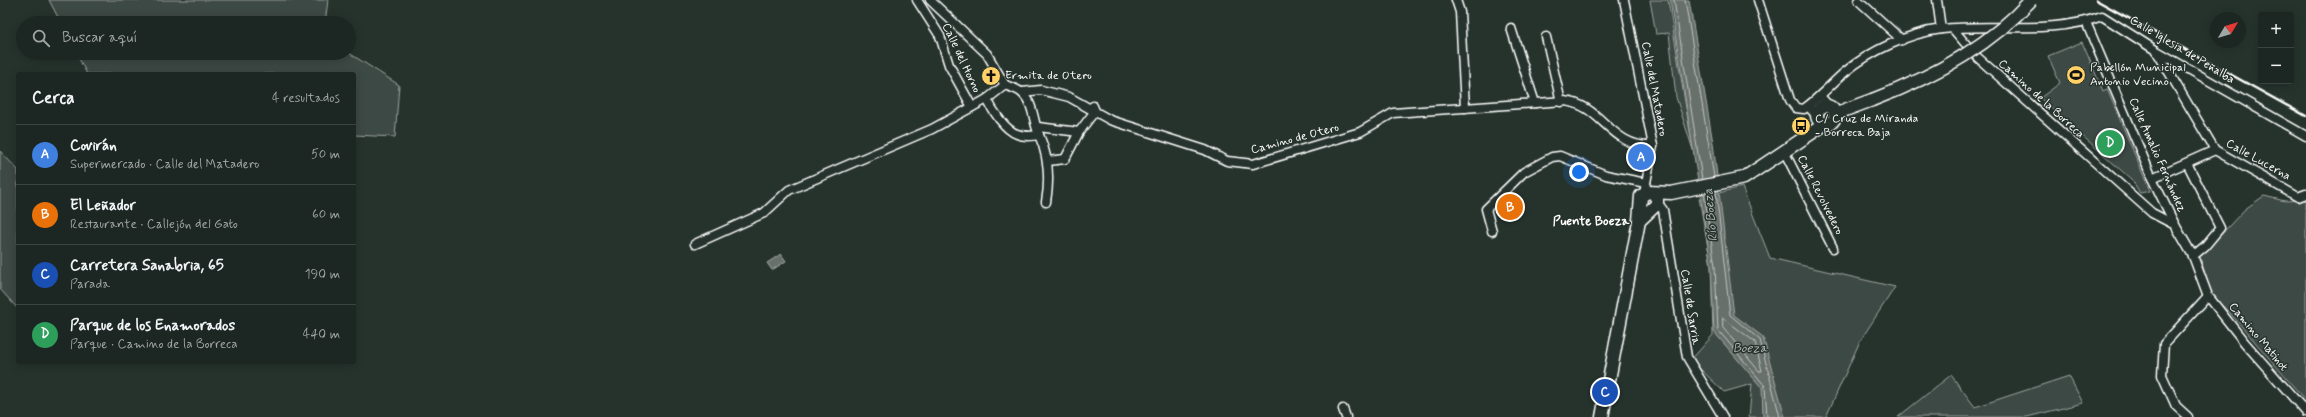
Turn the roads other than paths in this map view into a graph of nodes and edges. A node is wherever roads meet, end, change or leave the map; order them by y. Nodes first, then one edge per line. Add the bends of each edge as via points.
1 (917, 0) edge
2 (930, 0) edge
3 (1456, 0) edge
4 (1624, 0) edge
5 (1758, 0) edge
6 (1938, 0) edge
7 (2031, 0) edge
8 (1859, 1) dead end
9 (2086, 22) junction
10 (1511, 28) dead end
11 (1941, 29) junction
12 (1953, 29) junction
13 (1546, 37) dead end
14 (1902, 40) junction
15 (2157, 51) junction
16 (1005, 85) junction
17 (1022, 92) junction
18 (987, 99) junction
19 (1561, 102) junction
20 (1535, 103) junction
21 (972, 107) junction
22 (1832, 107) junction
23 (1094, 108) junction
24 (1465, 108) junction
25 (1816, 116) junction
26 (1079, 132) junction
27 (1040, 134) junction
28 (2306, 136) edge
29 (1653, 146) junction
30 (2215, 150) junction
31 (1784, 153) junction
32 (1048, 161) junction
33 (2187, 163) junction
34 (2152, 178) junction
35 (2306, 194) edge
36 (1654, 199) junction
37 (1046, 202) dead end
38 (2175, 225) junction
39 (1492, 231) dead end
40 (695, 244) dead end
41 (1833, 248) dead end
42 (2193, 256) junction
43 (2208, 296) junction
44 (1343, 409) dead end
45 (2306, 412) edge
46 (1346, 417) edge
47 (1602, 417) edge
48 (1724, 417) edge
49 (2188, 417) edge

1 - 21 street, Calle del Horno via 940,36 949,65
2 - 16 street via 987,54
3 - 24 street via 1460,12
4 - 29 street, Calle del Matadero
5 - 25 street via 1790,100 1796,108 1804,109
6 - 11 street
7 - 22 street, bridge via 1990,38 1925,79 1872,100
8 - 14 street
9 - 12 street via 2013,28
9 - 15 street, Calle Iglesia de Peñalba via 2102,16
9 - 34 street, Calle Amalio Fernández
10 - 20 street
11 - 12 street
11 - 14 street
12 - 38 street, Camino de la Borreca via 1976,56 2141,204
13 - 19 street
14 - 22 street via 1864,59 1846,72
15 - 28 street, Calle Iglesia de Peñalba
15 - 30 street, Calle Lucerna
16 - 17 street
16 - 18 street
17 - 23 street, Camino de Otero via 1053,92
17 - 27 street
18 - 21 street
18 - 27 street via 990,106 1015,134
19 - 20 street, Camino de Otero
19 - 29 street, Camino de Otero via 1574,102 1589,109 1632,145
20 - 24 street, Camino de Otero
21 - 40 street via 932,128 789,190 764,213
22 - 25 street via 1819,108
22 - 25 street via 1833,122
23 - 24 street, Camino de Otero via 1110,120 1205,150 1227,161 1252,164 1360,132 1393,113
23 - 26 street
25 - 31 street via 1802,140
26 - 27 street
26 - 32 street via 1065,159
27 - 32 street
29 - 36 street, Calle del Matadero
30 - 33 street
30 - 35 street, Calle Lucerna via 2298,197
31 - 36 street via 1744,178
31 - 41 street, Calle Revolvedero
32 - 37 street via 1049,185
33 - 34 street
33 - 42 street via 2220,228
34 - 38 street, Calle Amalio Fernández
36 - 39 street via 1560,156 1552,157 1524,172 1486,209
36 - 47 street via 1639,220
36 - 48 street, Calle de Sarria via 1686,357
38 - 42 street, Calle Amalio Fernández
42 - 43 street, Calle Amalio Fernández
43 - 45 street, Camino Matinot via 2245,343
43 - 49 street via 2164,344 2162,376 2176,406
44 - 46 street

